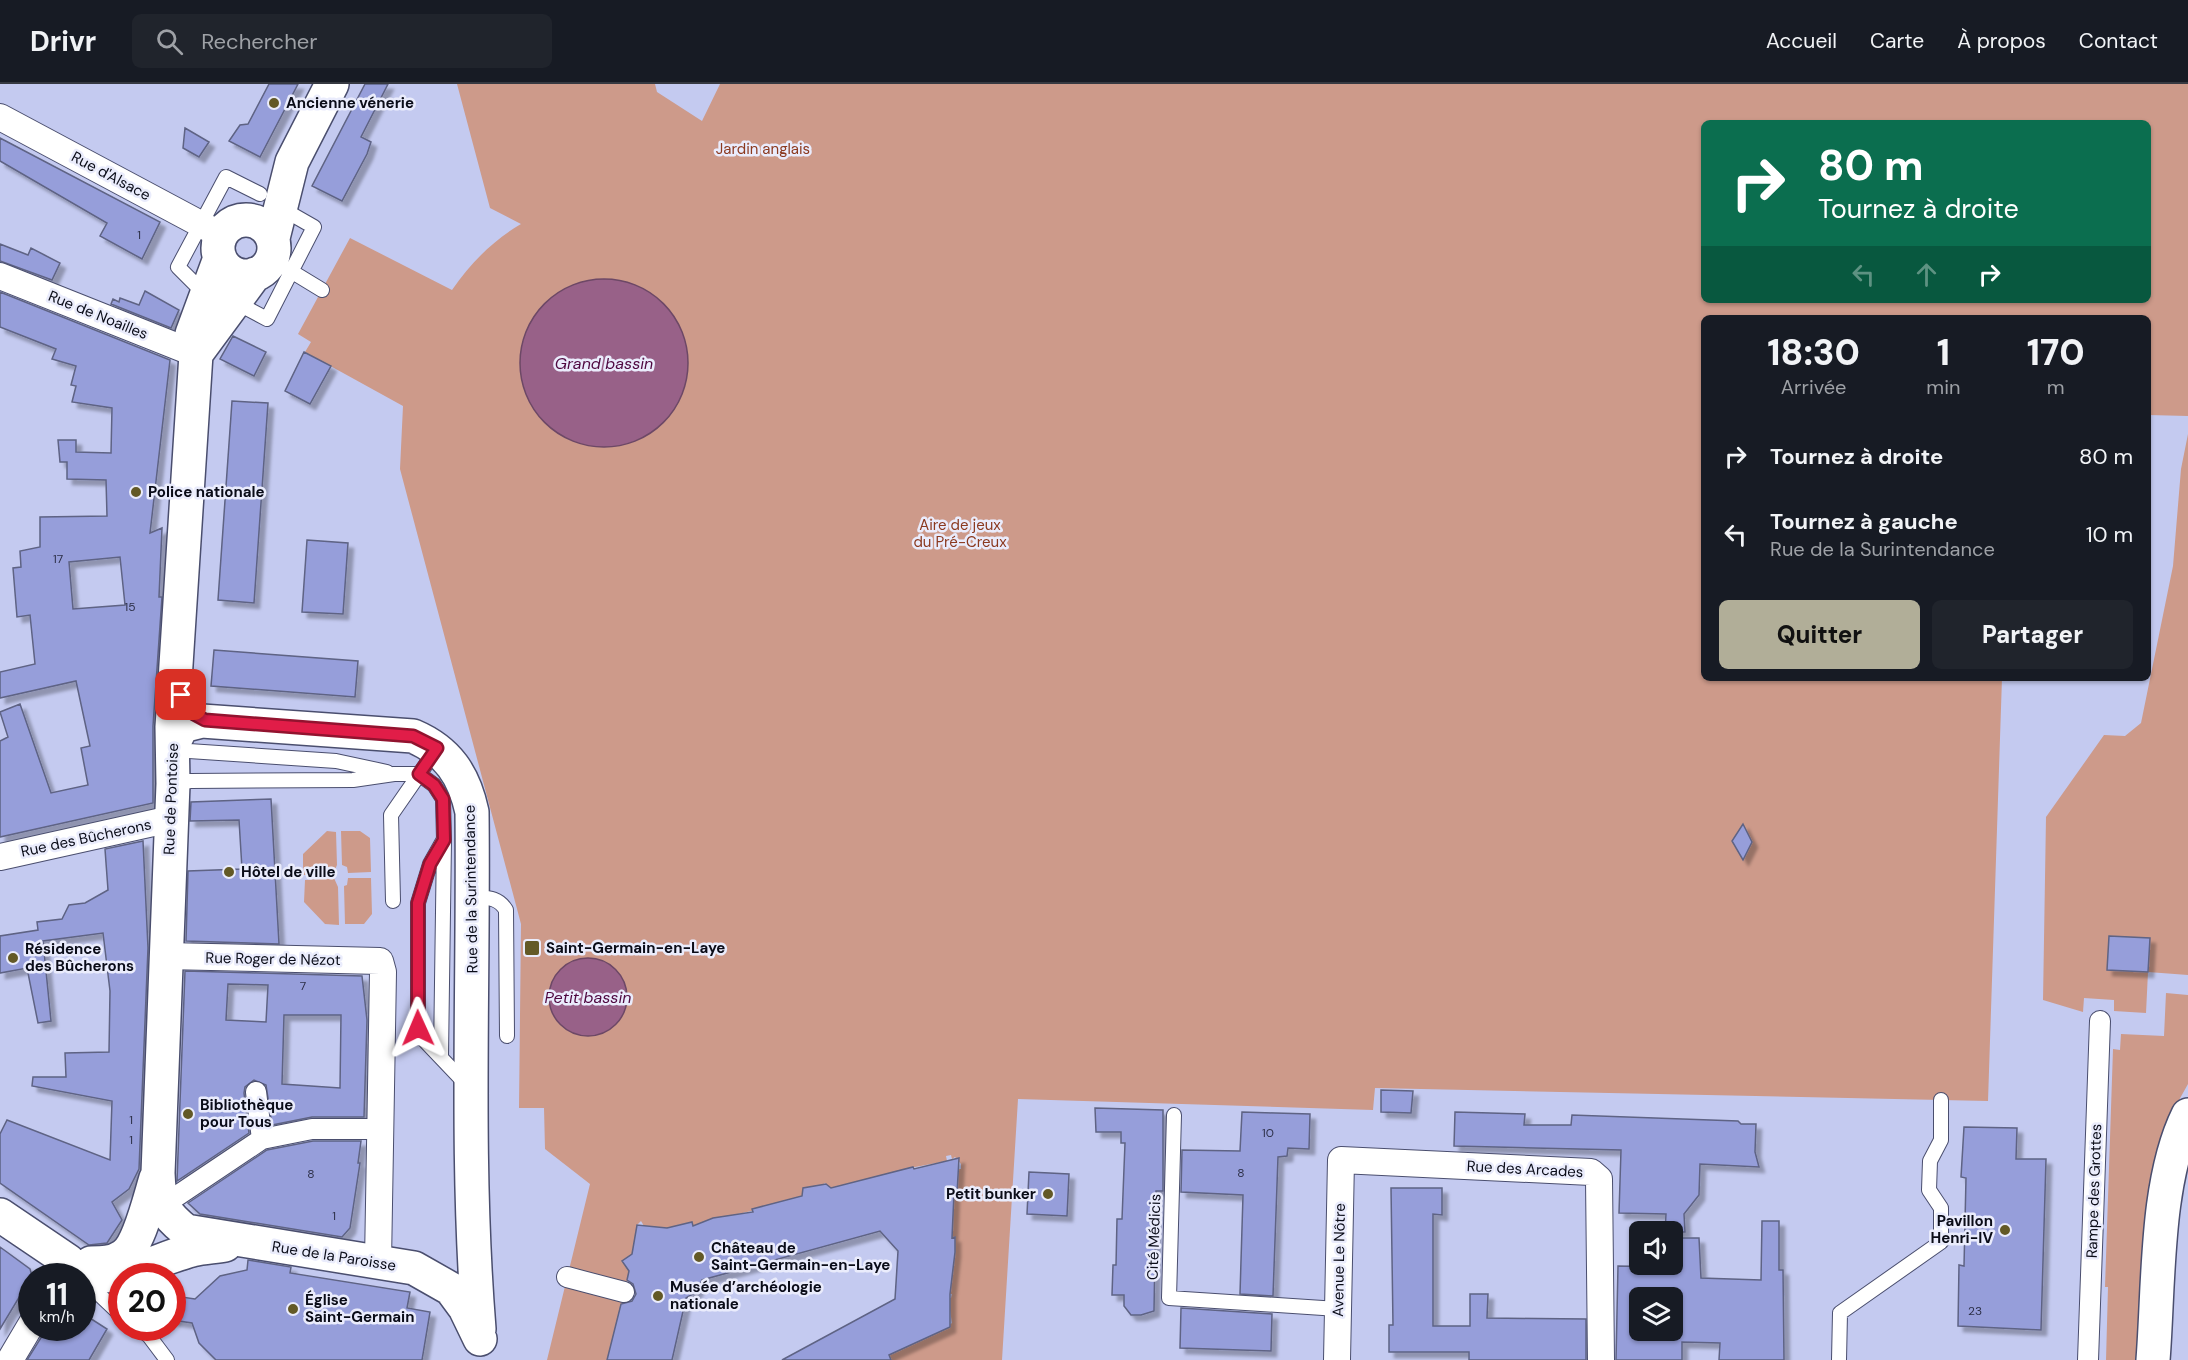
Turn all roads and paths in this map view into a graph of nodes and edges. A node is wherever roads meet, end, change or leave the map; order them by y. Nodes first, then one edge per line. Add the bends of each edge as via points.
1 (332, 84) edge
2 (0, 117) edge
3 (251, 238) junction
4 (0, 276) edge
5 (322, 290) dead end
6 (221, 299) junction
7 (196, 354) junction
8 (177, 681) junction
9 (208, 721) junction
10 (174, 746) junction
11 (437, 748) junction
12 (394, 774) junction
13 (419, 774) junction
14 (173, 784) junction
15 (171, 819) junction
16 (444, 840) junction
17 (0, 857) edge
18 (473, 897) junction
19 (393, 901) dead end
20 (166, 956) junction
21 (2100, 1021) dead end
22 (507, 1036) dead end
23 (441, 1055) junction
24 (471, 1089) junction
25 (256, 1092) dead end
26 (1941, 1100) dead end
27 (1174, 1115) dead end
28 (2188, 1115) edge
29 (379, 1129) junction
30 (262, 1139) junction
31 (2188, 1148) edge
32 (1341, 1160) joint
33 (157, 1189) junction
34 (0, 1215) edge
35 (471, 1237) junction
36 (237, 1242) junction
37 (378, 1262) junction
38 (67, 1263) edge
39 (167, 1263) edge
40 (96, 1267) edge
41 (414, 1268) junction
42 (567, 1277) dead end
43 (96, 1289) edge
44 (624, 1292) dead end
45 (108, 1302) edge
46 (1338, 1309) junction
47 (21, 1341) edge
48 (153, 1341) edge
49 (482, 1349) edge
50 (10, 1360) edge
51 (167, 1360) edge
52 (1337, 1360) edge
53 (1601, 1360) edge
54 (1839, 1360) edge
55 (2088, 1360) edge
56 (2153, 1360) edge
57 (2165, 1360) edge

1 - 3 main road
2 - 3 street, Rue d'Alsace
3 - 5 lane
3 - 6 main road
3 - 6 lane via 178,267
4 - 7 street, Rue de Noailles
6 - 7 main road
7 - 8 main road, Rue de Pontoise
8 - 9 main road via 187,706
8 - 10 main road, Rue de Pontoise
9 - 10 main road, Rue de la Surintendance via 182,726
9 - 11 main road, Rue de la Surintendance via 413,736
10 - 12 lane via 336,761
10 - 14 main road, Rue de Pontoise
11 - 13 lane
11 - 18 main road, Rue de la Surintendance via 457,770 470,800
12 - 13 lane
12 - 14 lane via 352,780
13 - 16 lane via 434,785 443,799
13 - 19 lane via 391,815
14 - 15 main road, Rue de Pontoise
15 - 17 street, Rue des Bûcherons
15 - 20 main road, Rue de Pontoise
16 - 23 lane
16 - 23 lane via 422,885 417,940 418,1028
18 - 22 lane via 492,898 506,910
18 - 24 main road, Rue de la Surintendance
20 - 29 street, Rue Roger de Nézot via 380,961 383,972
20 - 33 main road, Rue de Pontoise
21 - 55 street, Rampe des Grottes
23 - 24 lane
24 - 35 main road, Rue de la Surintendance
25 - 30 street
26 - 54 lane via 1941,1140 1930,1161 1929,1190 1941,1208 1941,1242 1840,1313
27 - 46 lane, Cité Médicis via 1168,1298
28 - 56 main road via 2174,1149 2165,1188
29 - 30 street via 312,1129
29 - 37 street
30 - 33 street
31 - 57 main road via 2178,1190
32 - 46 street, Avenue Le Nôtre
32 - 53 street, Rue des Arcades via 1591,1172 1599,1179
33 - 36 main road via 172,1220 186,1231
33 - 40 main road, Rue de Pontoise via 126,1255
34 - 38 main road
35 - 41 main road via 448,1260
35 - 49 main road, Rue de la Surintendance
36 - 37 main road, Rue de la Paroisse
36 - 39 main road via 193,1250
37 - 41 main road, Rue de la Paroisse
41 - 49 main road via 450,1289 465,1308
42 - 44 street
43 - 45 lane
46 - 52 street, Avenue Le Nôtre
47 - 50 street
48 - 51 lane

